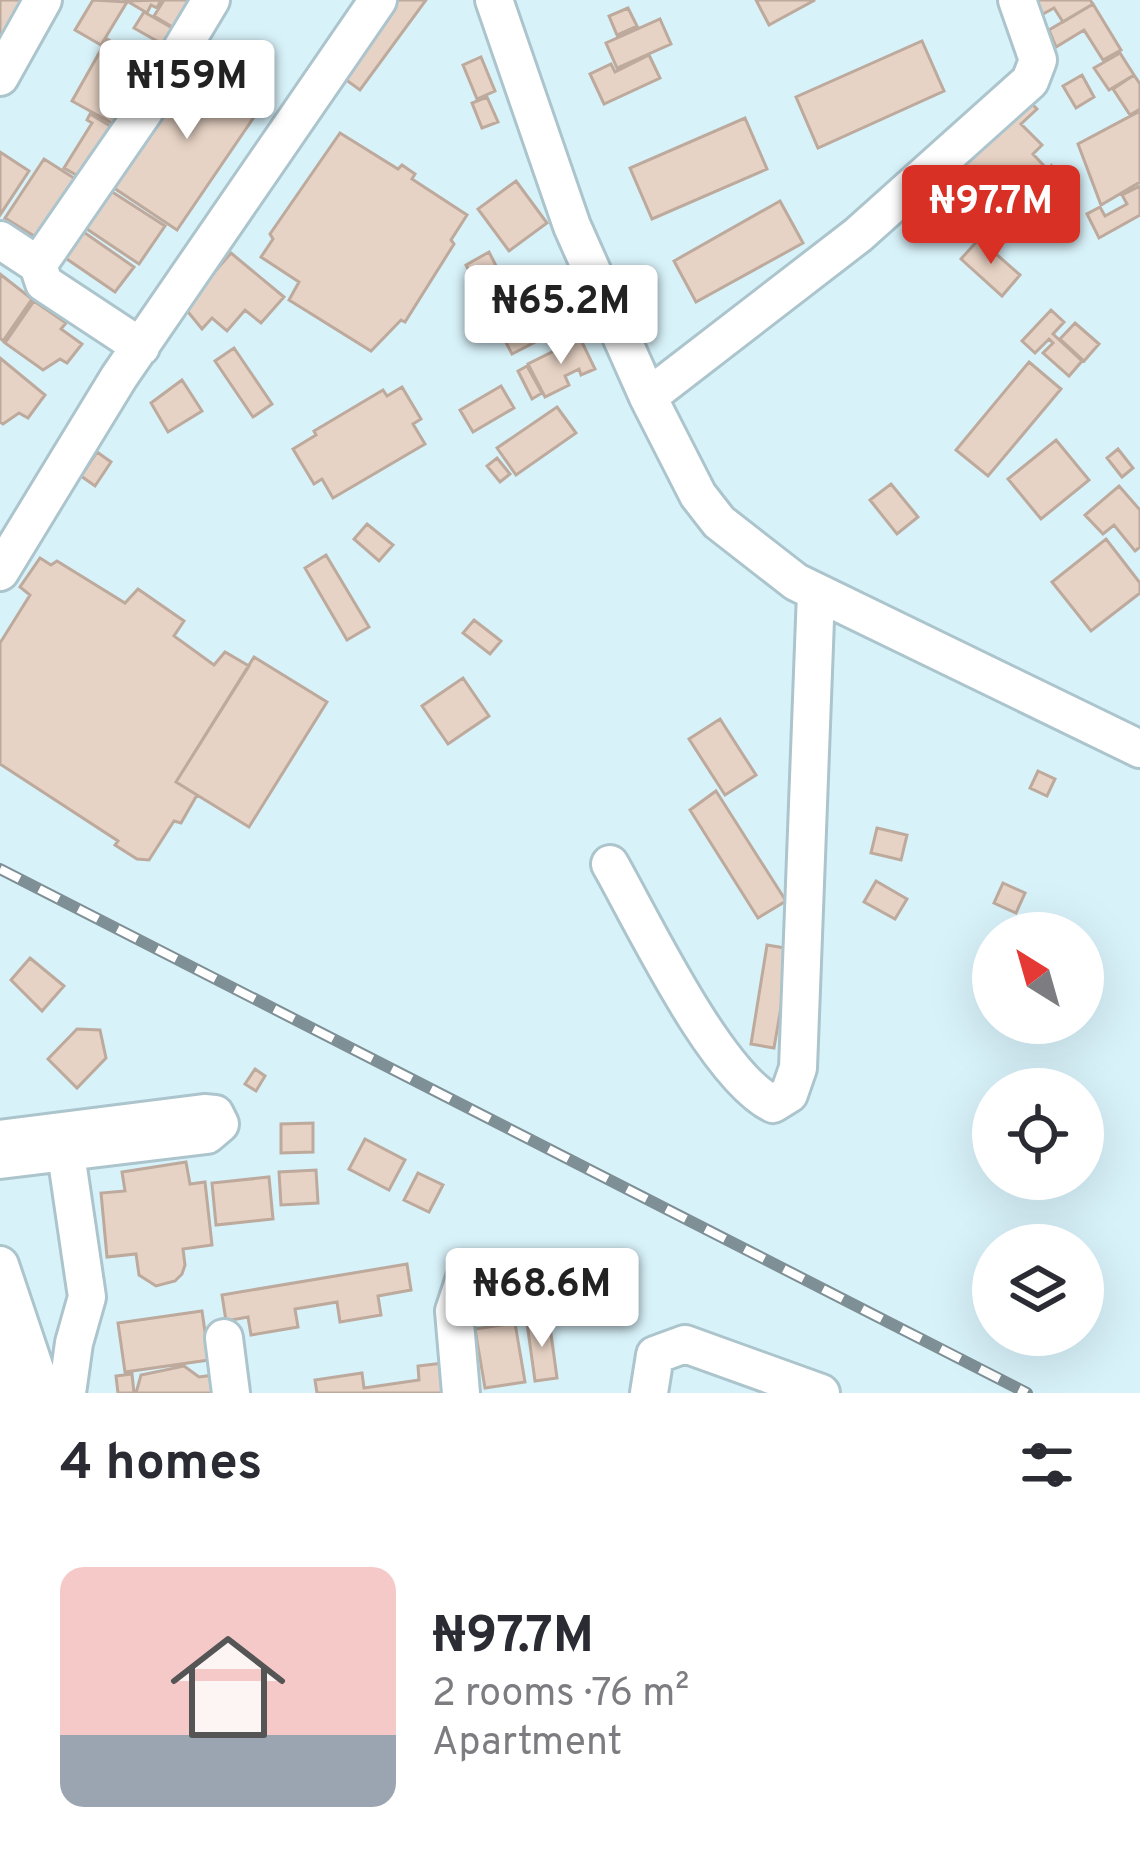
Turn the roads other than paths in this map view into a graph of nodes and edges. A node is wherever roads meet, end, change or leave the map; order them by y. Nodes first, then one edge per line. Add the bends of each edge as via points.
1 (44, 0) edge
2 (211, 0) edge
3 (378, 0) edge
4 (494, 0) edge
5 (1017, 0) edge
6 (0, 77) edge
7 (0, 240) edge
8 (38, 265) junction
9 (141, 346) junction
10 (648, 397) junction
11 (0, 572) edge
12 (816, 593) junction
13 (1140, 749) edge
14 (610, 864) dead end
15 (0, 1139) edge
16 (66, 1154) junction
17 (0, 1160) edge
18 (0, 1265) edge
19 (465, 1278) dead end
20 (0, 1338) edge
21 (224, 1338) dead end
22 (16, 1393) edge
23 (44, 1393) edge
24 (67, 1393) edge
25 (231, 1393) edge
26 (461, 1393) edge
27 (649, 1393) edge
28 (820, 1393) edge

1 - 6 street
2 - 8 street
3 - 9 street
4 - 10 street via 572,226
5 - 10 street via 1038,60 1030,81 858,236
7 - 8 street
8 - 9 street via 44,283
9 - 11 street
10 - 12 street via 719,522
12 - 13 street
12 - 14 street via 798,1068 790,1094 773,1104 755,1096 723,1060
15 - 16 street via 204,1113 218,1118 218,1130 207,1135
16 - 17 street
16 - 24 street via 87,1297
18 - 23 street
19 - 26 street via 454,1311
20 - 22 street
21 - 25 street
27 - 28 street via 655,1354 685,1344

